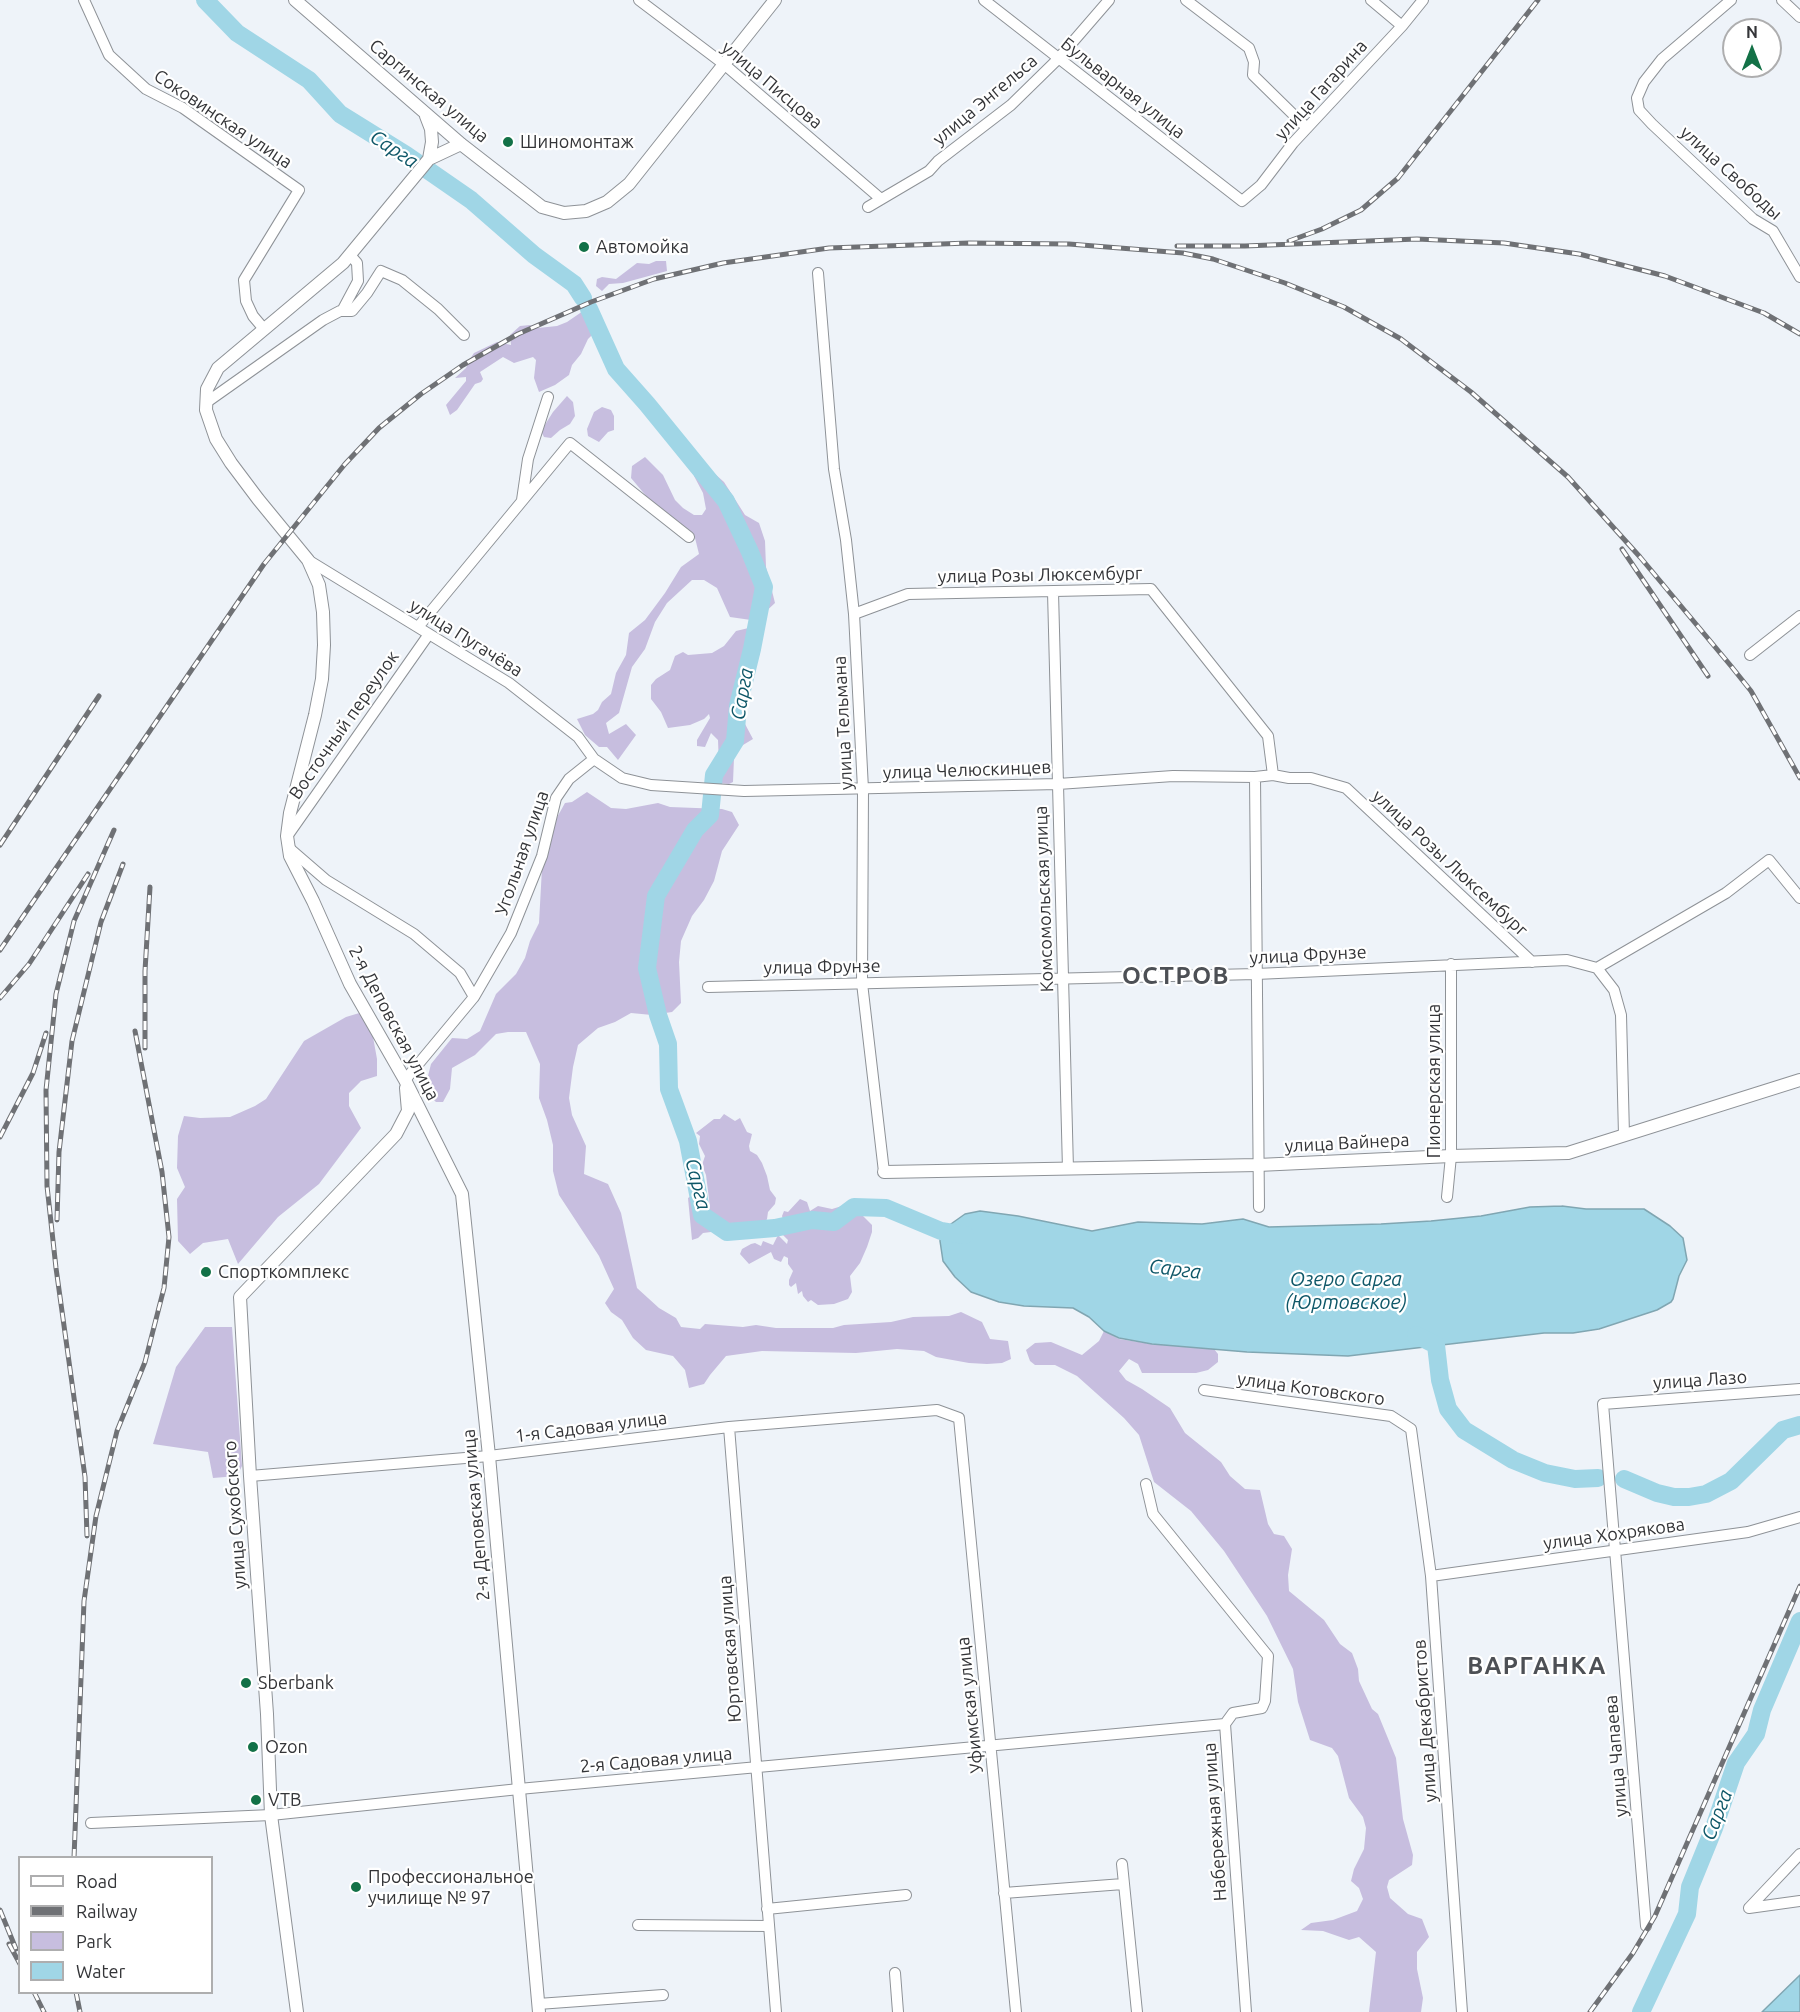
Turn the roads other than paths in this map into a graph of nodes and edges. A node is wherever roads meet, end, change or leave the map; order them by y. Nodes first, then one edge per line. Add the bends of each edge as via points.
1 (84, 0) edge
2 (639, 0) edge
3 (775, 0) edge
4 (984, 0) edge
5 (1109, 0) edge
6 (1186, 0) edge
7 (1371, 0) edge
8 (1423, 0) edge
9 (1731, 0) edge
10 (1782, 0) edge
11 (300, 2) edge
12 (1800, 17) edge
13 (1402, 26) junction
14 (1059, 59) junction
15 (725, 65) junction
16 (424, 113) junction
17 (1307, 128) junction
18 (461, 144) junction
19 (429, 159) junction
20 (881, 200) junction
21 (1242, 201) joint
22 (868, 207) dead end
23 (350, 255) junction
24 (818, 273) dead end
25 (1800, 277) edge
26 (342, 311) junction
27 (264, 329) junction
28 (464, 335) dead end
29 (548, 397) dead end
30 (207, 402) junction
31 (522, 501) junction
32 (689, 537) dead end
33 (309, 560) junction
34 (1053, 592) junction
35 (854, 614) junction
36 (1800, 616) edge
37 (418, 627) junction
38 (429, 633) junction
39 (1750, 655) dead end
40 (594, 759) junction
41 (1273, 775) junction
42 (1254, 777) junction
43 (1058, 784) junction
44 (1346, 788) joint
45 (863, 789) junction
46 (287, 842) junction
47 (1800, 898) edge
48 (1532, 962) junction
49 (1451, 964) junction
50 (1597, 968) junction
51 (1256, 974) junction
52 (1063, 978) junction
53 (862, 983) junction
54 (708, 987) dead end
55 (474, 997) junction
56 (405, 1080) junction
57 (1800, 1080) edge
58 (1624, 1135) junction
59 (1451, 1156) junction
60 (1258, 1165) junction
61 (1068, 1169) junction
62 (884, 1172) joint
63 (1447, 1197) dead end
64 (1259, 1207) dead end
65 (1800, 1389) edge
66 (1204, 1390) dead end
67 (1603, 1404) joint
68 (937, 1410) joint
69 (729, 1427) junction
70 (1411, 1429) joint
71 (489, 1456) junction
72 (250, 1476) junction
73 (1146, 1484) dead end
74 (1800, 1517) edge
75 (1616, 1550) junction
76 (1431, 1576) junction
77 (1225, 1724) junction
78 (990, 1746) junction
79 (756, 1767) junction
80 (519, 1789) junction
81 (271, 1815) junction
82 (91, 1822) dead end
83 (1800, 1854) edge
84 (1122, 1864) dead end
85 (1123, 1884) junction
86 (1004, 1893) junction
87 (906, 1895) dead end
88 (1800, 1901) edge
89 (767, 1909) junction
90 (638, 1925) dead end
91 (769, 1926) junction
92 (1646, 1926) dead end
93 (895, 1973) dead end
94 (663, 1995) dead end
95 (539, 2008) edge
96 (297, 2012) edge
97 (776, 2012) edge
98 (898, 2012) edge
99 (1016, 2012) edge
100 (1137, 2012) edge
101 (1246, 2012) edge
102 (1462, 2012) edge

1 - 27 street, Соковинская улица via 110,55 146,88 183,108 299,190 244,280 246,301
2 - 15 street, улица Писцова
3 - 15 street
4 - 14 street, Бульварная улица
5 - 14 street, улица Энгельса
6 - 17 street via 1249,48 1253,75
7 - 13 street
8 - 13 street, улица Гагарина
9 - 25 street, улица Свободы via 1662,59 1644,82 1637,98 1639,110 1753,219 1773,231
10 - 12 street
11 - 16 street, Саргинская улица
13 - 17 street, улица Гагарина
14 - 20 street, улица Энгельса via 1011,105 929,171
14 - 21 street, Бульварная улица
15 - 18 street, Саргинская улица via 629,184 607,202 586,211 564,213 542,207
15 - 20 street, улица Писцова
16 - 18 street, Саргинская улица
16 - 19 street via 431,129
17 - 21 street, улица Гагарина via 1262,185
18 - 19 street
19 - 23 street
20 - 22 street, улица Энгельса
23 - 26 street via 357,263 358,281
23 - 27 street
24 - 35 street, улица Тельмана via 834,469
26 - 28 street via 352,311 381,271 402,280
26 - 30 street via 297,337
27 - 30 street via 218,368 207,389
29 - 31 street via 528,459
30 - 33 street via 216,440
31 - 32 street via 570,443
31 - 37 street
33 - 37 street, улица Пугачёва
33 - 46 street via 319,585 323,612 323,667
34 - 35 street, улица Розы Люксембург via 908,594
34 - 41 street, улица Розы Люксембург via 1151,589 1268,736
34 - 43 street, Комсомольская улица
35 - 45 street, улица Тельмана
36 - 39 street
37 - 38 street, улица Пугачёва
38 - 40 street, улица Пугачёва via 509,683 578,738
38 - 46 street, Восточный переулок
40 - 45 street, улица Челюскинцев via 622,778 651,785 730,791
40 - 55 street, Угольная улица via 569,779 555,798 542,856 511,933
41 - 42 street, улица Челюскинцев
41 - 44 street, улица Челюскинцев via 1311,778
42 - 43 street, улица Челюскинцев via 1173,776
42 - 51 street
43 - 45 street, улица Челюскинцев
43 - 52 street, Комсомольская улица
44 - 48 street, улица Розы Люксембург
45 - 53 street, улица Тельмана
46 - 55 street via 326,880 414,934 460,973
46 - 56 street, 2-я Деповская улица via 350,984
47 - 50 street via 1769,860 1726,892
48 - 49 street, улица Фрунзе
48 - 50 street, улица Фрунзе via 1566,960
49 - 51 street, улица Фрунзе
49 - 59 street, Пионерская улица
50 - 58 street via 1614,990 1621,1015
51 - 52 street, улица Фрунзе
51 - 60 street
52 - 53 street, улица Фрунзе
52 - 61 street, Комсомольская улица
53 - 54 street, улица Фрунзе
53 - 62 street, улица Тельмана
55 - 56 street, Угольная улица
56 - 71 street, 2-я Деповская улица via 462,1194
56 - 72 street, улица Сухобского via 408,1111 396,1134 240,1297
57 - 58 street, улица Вайнера
58 - 59 street, улица Вайнера via 1568,1153
59 - 60 street, улица Вайнера
59 - 63 street, Пионерская улица
60 - 61 street, улица Вайнера
60 - 64 street
61 - 62 street, улица Вайнера
65 - 67 street, улица Лазо
66 - 70 street, улица Котовского via 1391,1416
67 - 75 street, улица Чапаева
68 - 69 street, 1-я Садовая улица
68 - 78 street, Уфимская улица via 959,1418
69 - 71 street, 1-я Садовая улица
69 - 79 street, Юртовская улица
70 - 76 street, улица Декабристов
71 - 72 street, 1-я Садовая улица
71 - 80 street, 2-я Деповская улица
72 - 81 street, улица Сухобского
73 - 77 street, Набережная улица via 1153,1514 1268,1656 1262,1708 1233,1713
74 - 75 street, улица Хохрякова via 1748,1532
75 - 76 street, улица Хохрякова
75 - 92 street, улица Чапаева
76 - 102 street, улица Декабристов
77 - 78 street, 2-я Садовая улица
77 - 101 street, Набережная улица
78 - 79 street, 2-я Садовая улица
78 - 86 street, Уфимская улица
79 - 80 street, 2-я Садовая улица
79 - 89 street, Юртовская улица
80 - 81 street, 2-я Садовая улица
80 - 95 street, 2-я Деповская улица
81 - 82 street, 2-я Садовая улица
81 - 96 street, улица Сухобского
83 - 88 street via 1749,1908
84 - 85 street
85 - 86 street
85 - 100 street
86 - 99 street, Уфимская улица
87 - 89 street
89 - 91 street, Юртовская улица
90 - 91 street
91 - 97 street, Юртовская улица
93 - 98 street
94 - 95 street

